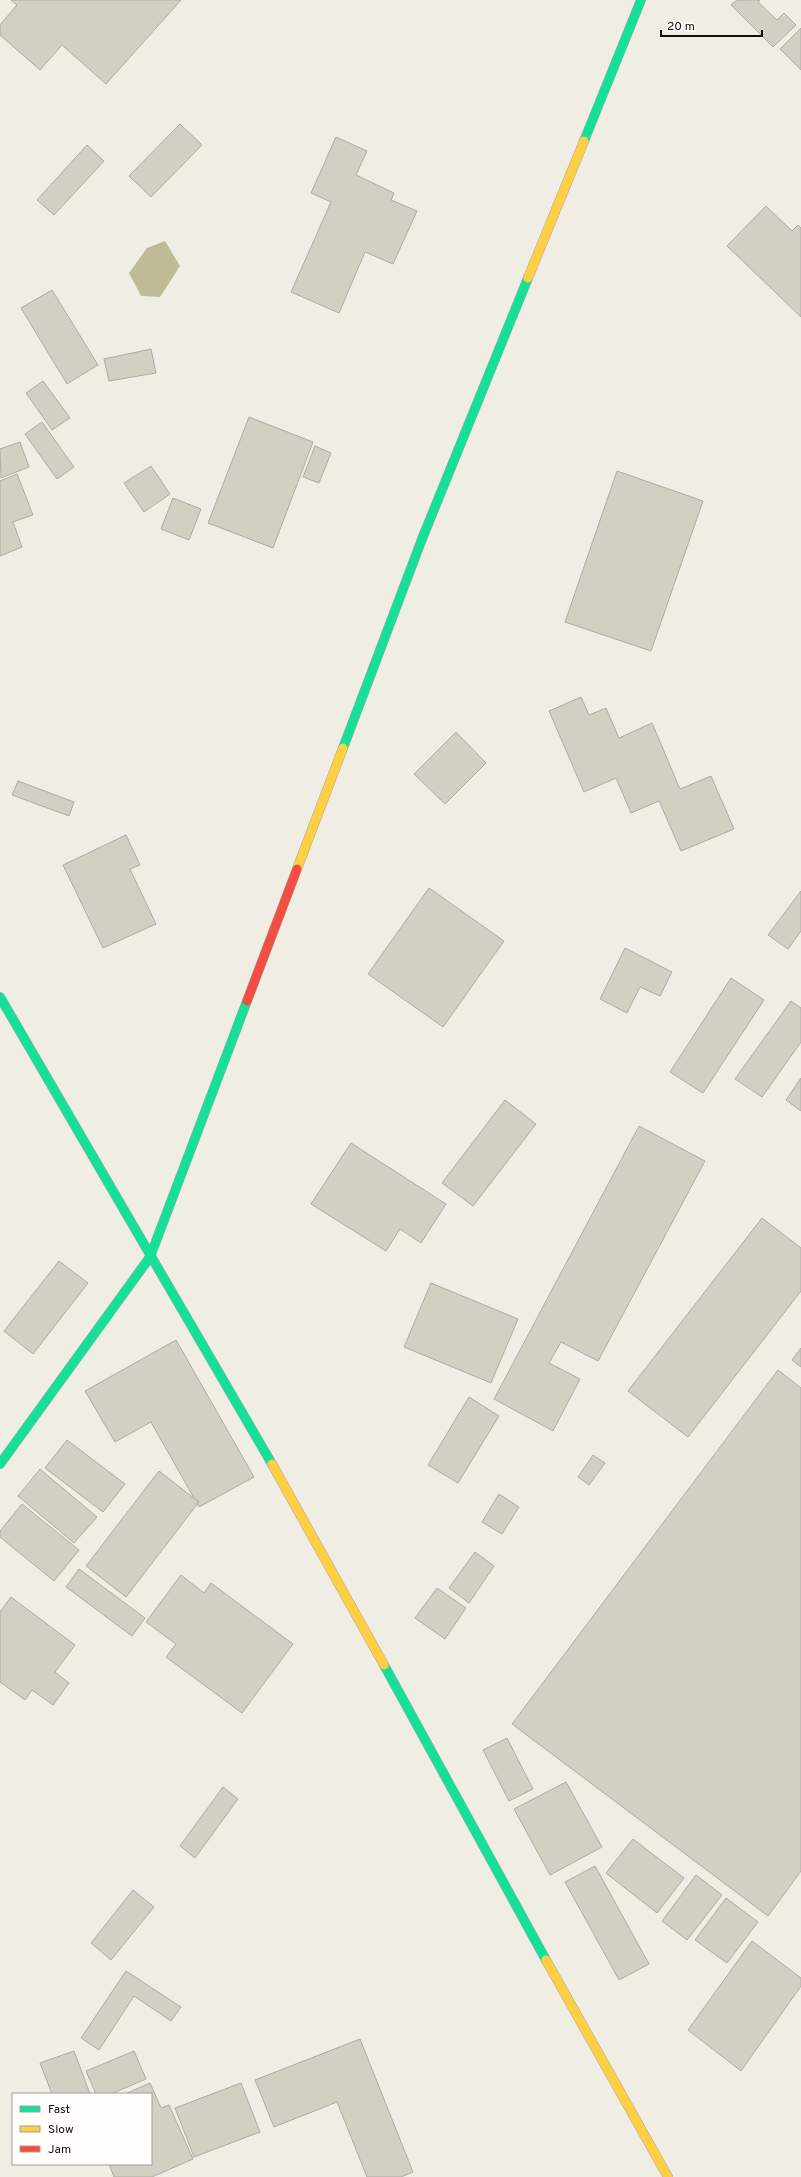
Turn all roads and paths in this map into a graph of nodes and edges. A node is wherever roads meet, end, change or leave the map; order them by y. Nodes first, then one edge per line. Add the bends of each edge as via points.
1 (641, 0) edge
2 (0, 997) edge
3 (150, 1257) junction
4 (0, 1464) edge
5 (668, 2177) edge

1 - 3 street via 422,540
2 - 3 street
3 - 4 street
3 - 5 street via 306,1522 519,1913

